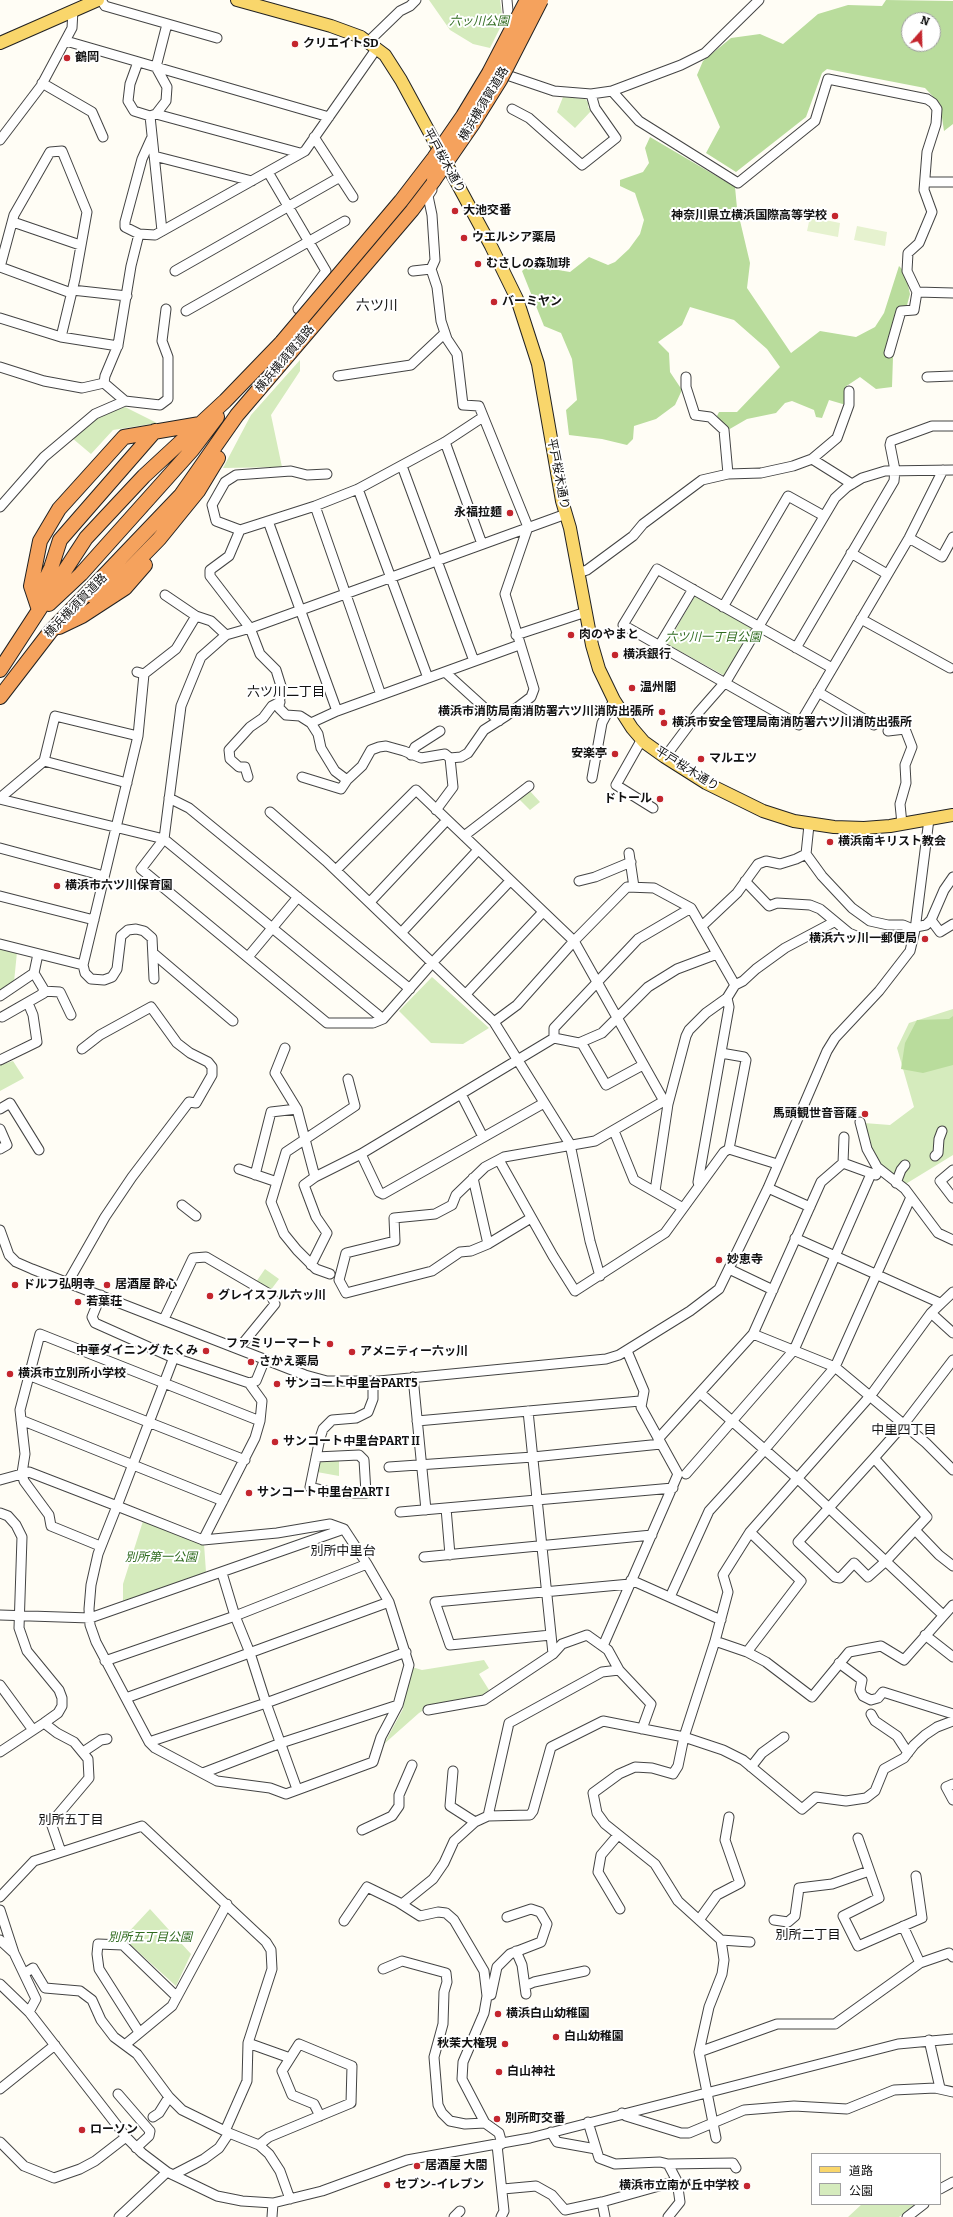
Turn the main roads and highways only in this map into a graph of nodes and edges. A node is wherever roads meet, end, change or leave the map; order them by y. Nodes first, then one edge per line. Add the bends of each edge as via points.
1 (98, 0) edge
2 (237, 0) edge
3 (526, 0) edge
4 (541, 0) edge
5 (0, 43) edge
6 (287, 346) junction
7 (240, 414) junction
8 (191, 427) junction
9 (144, 433) junction
10 (182, 461) junction
11 (210, 471) junction
12 (51, 568) junction
13 (69, 575) junction
14 (93, 596) junction
15 (38, 603) junction
16 (65, 614) junction
17 (50, 632) junction
18 (0, 670) edge
19 (0, 697) edge
20 (953, 815) edge

1 - 5 main road
2 - 20 main road, 平戸桜木通り via 331,26 373,45 385,55 401,80 491,246 517,300 538,364 566,514 600,669 614,700 632,728 665,757 735,798 770,813 809,825 864,828
3 - 6 highway, 横浜横須賀道路, bridge via 490,73 434,158
4 - 6 highway, 横浜横須賀道路, bridge via 500,80 444,167 412,210
6 - 7 highway, 横浜横須賀道路
6 - 8 highway, 横浜横須賀道路
7 - 11 highway via 229,440
7 - 14 highway via 201,477 153,534
7 - 16 highway, 横浜横須賀道路 via 181,495
8 - 9 highway
8 - 10 highway
8 - 12 highway via 111,491 68,541
8 - 13 highway
8 - 13 highway via 200,433
8 - 15 highway, 横浜横須賀道路 via 86,538
9 - 12 highway via 60,540
9 - 15 highway via 58,532
9 - 15 highway via 124,437 59,510 40,541 32,586
10 - 15 highway via 81,574
10 - 16 highway via 177,477 75,595
11 - 14 highway via 198,491 159,539 116,583
11 - 17 highway via 200,502 126,588 82,616
12 - 15 highway
13 - 15 highway
14 - 16 highway
15 - 18 highway, 横浜横須賀道路
16 - 17 highway, 横浜横須賀道路
17 - 19 highway, 横浜横須賀道路

